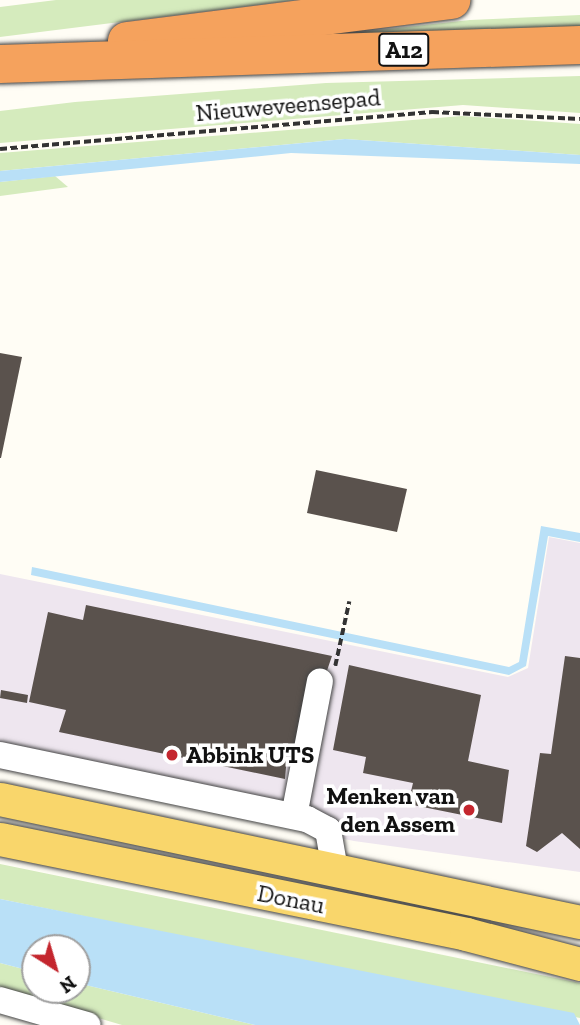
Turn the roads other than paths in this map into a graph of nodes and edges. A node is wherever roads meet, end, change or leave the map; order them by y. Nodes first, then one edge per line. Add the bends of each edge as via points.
1 (451, 0) edge
2 (580, 44) edge
3 (0, 63) edge
4 (320, 681) dead end
5 (0, 755) edge
6 (0, 799) edge
7 (294, 816) junction
8 (0, 839) edge
9 (335, 868) junction
10 (580, 922) edge
11 (580, 964) edge
12 (0, 1000) edge
13 (87, 1025) edge

1 - 3 highway, A12 via 225,24
2 - 3 highway, A12
4 - 7 street
5 - 7 street, Donau
6 - 9 main road, Donau
7 - 9 street, Donau via 328,830
8 - 11 main road, Donau via 466,934
9 - 10 main road, Donau
12 - 13 street

